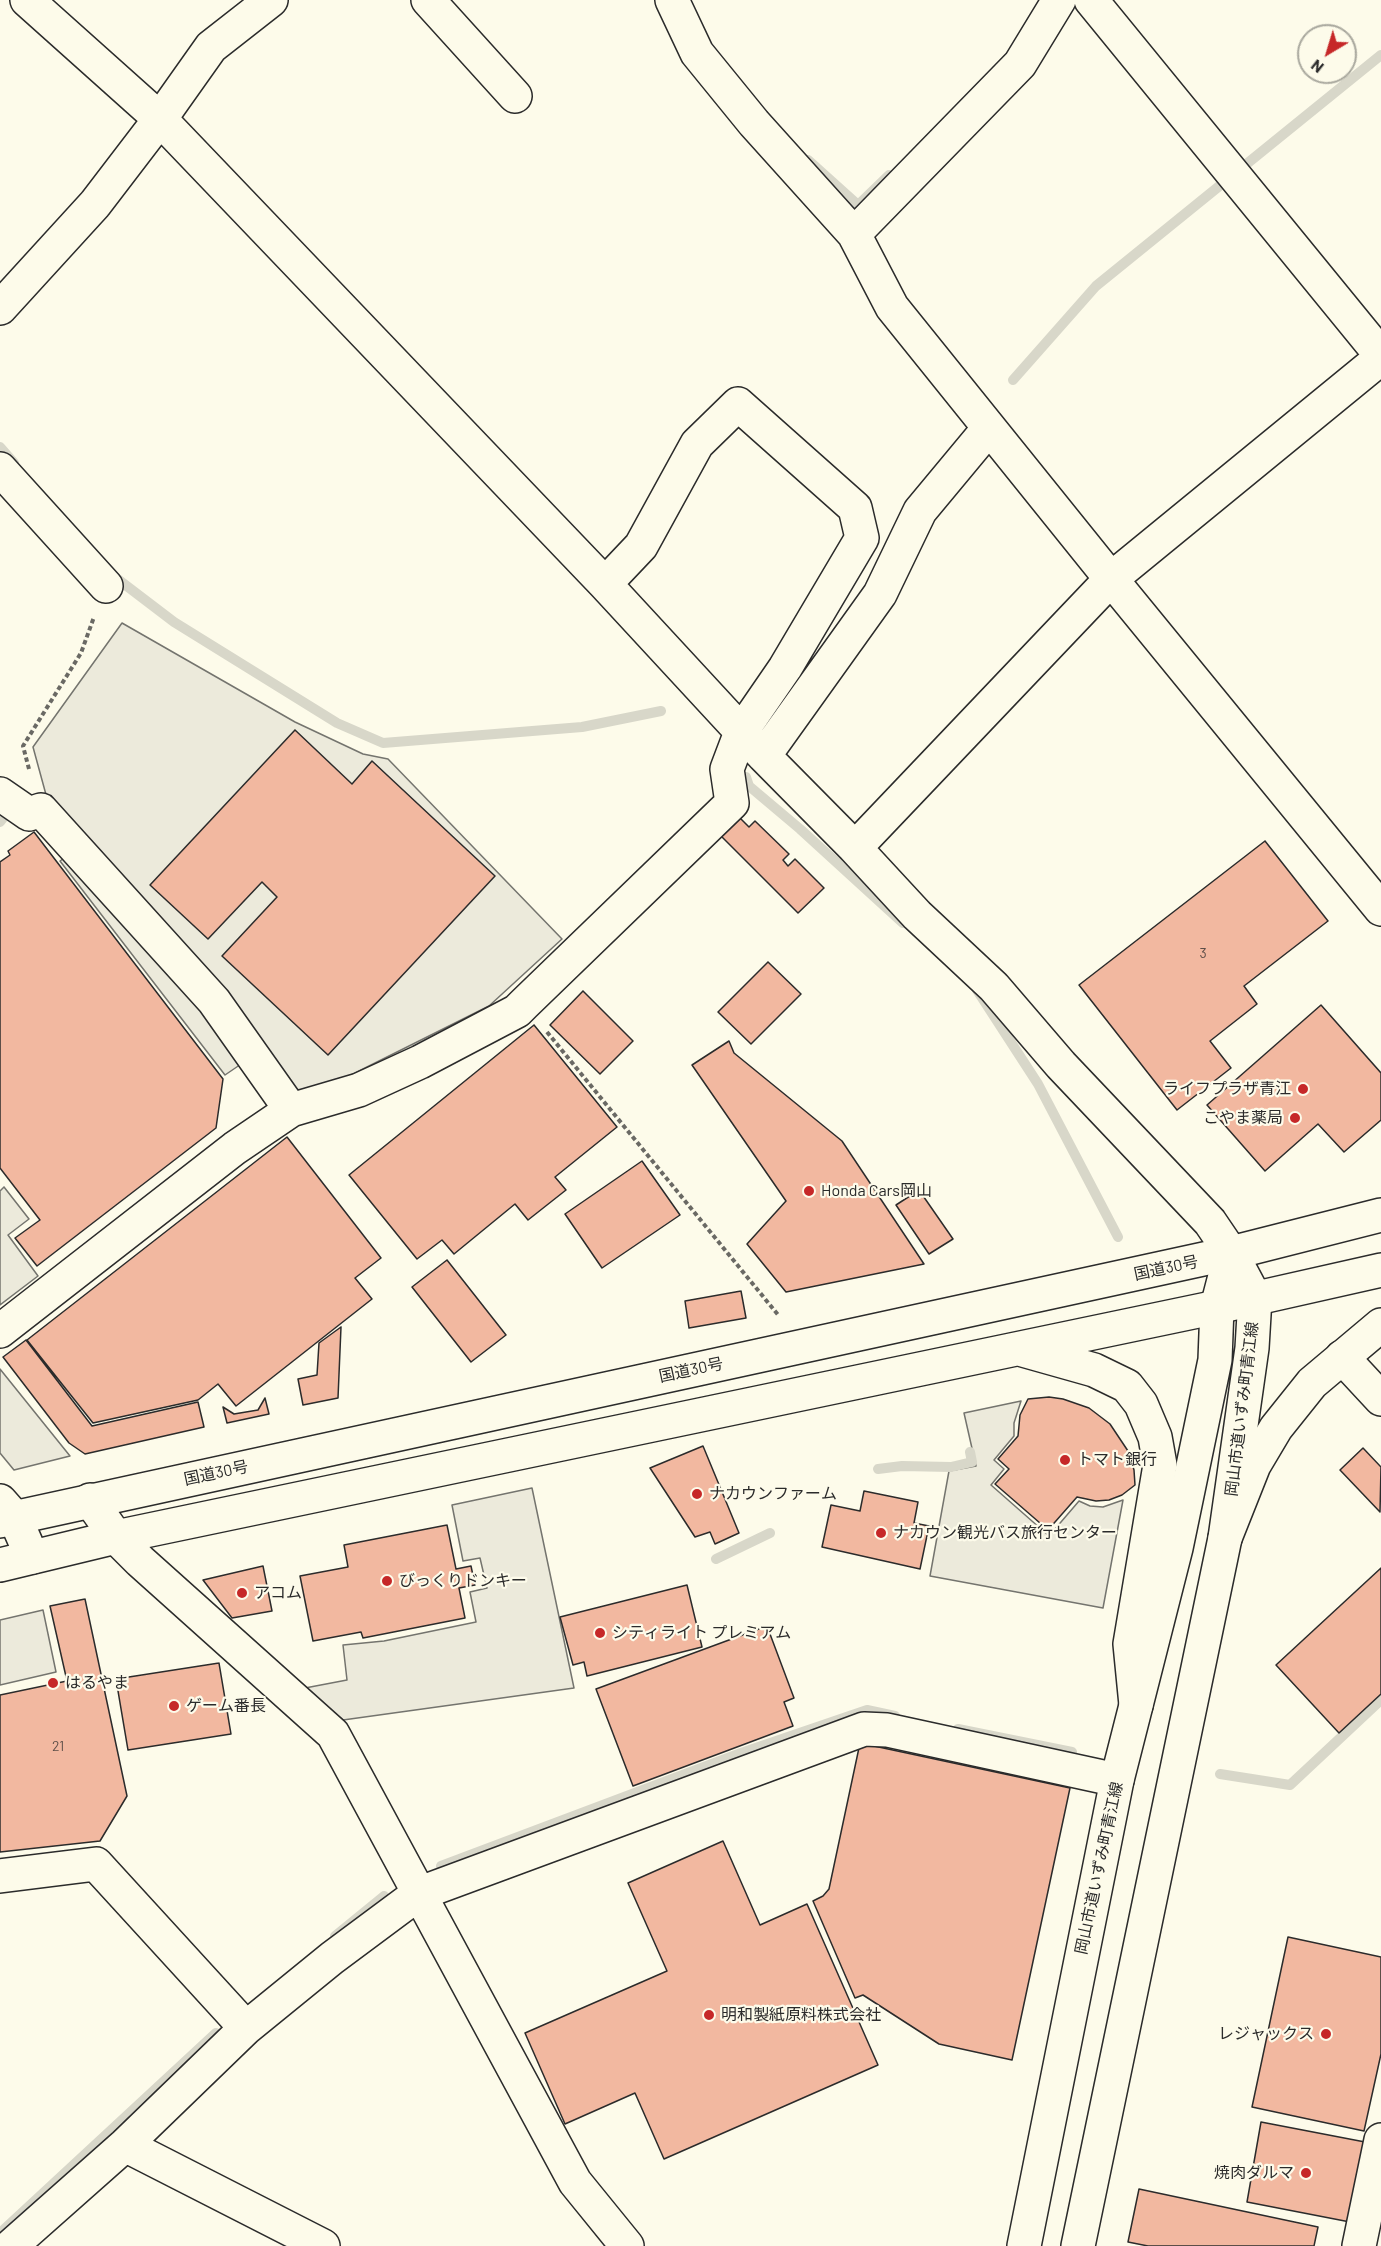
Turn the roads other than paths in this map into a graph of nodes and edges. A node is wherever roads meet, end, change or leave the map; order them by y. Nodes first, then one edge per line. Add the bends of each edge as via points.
1 (27, 0) edge
2 (271, 0) edge
3 (428, 0) edge
4 (672, 0) edge
5 (1059, 0) edge
6 (1091, 0) edge
7 (514, 96) dead end
8 (160, 119) junction
9 (854, 234) junction
10 (0, 308) edge
11 (1381, 357) edge
12 (989, 428) junction
13 (0, 469) edge
14 (1111, 579) junction
15 (604, 584) junction
16 (106, 586) road end
17 (741, 732) junction
18 (764, 756) junction
19 (0, 794) edge
20 (855, 848) junction
21 (1381, 909) edge
22 (291, 1110) junction
23 (1381, 1215) edge
24 (1231, 1253) junction
25 (1381, 1270) edge
26 (1255, 1298) junction
27 (1217, 1307) junction
28 (1381, 1325) edge
29 (0, 1331) edge
30 (1016, 1348) junction
31 (1342, 1357) junction
32 (1381, 1399) edge
33 (90, 1500) junction
34 (5, 1513) edge
35 (116, 1537) junction
36 (1225, 1538) junction
37 (32, 1557) junction
38 (0, 1565) edge
39 (1136, 1705) junction
40 (1117, 1780) junction
41 (0, 1876) edge
42 (418, 1894) junction
43 (246, 2028) junction
44 (1381, 2140) edge
45 (125, 2145) junction
46 (11, 2246) edge
47 (323, 2246) edge
48 (627, 2246) edge
49 (1024, 2246) edge
50 (1078, 2246) edge
51 (1359, 2246) edge

1 - 8 main road
2 - 8 main road via 212,47
3 - 7 main road
4 - 9 main road via 697,53
5 - 9 main road via 1020,64
6 - 11 main road
8 - 10 main road via 94,204
8 - 15 main road
9 - 12 main road via 892,307
11 - 14 main road
12 - 14 main road
12 - 18 main road via 920,511 880,594
13 - 16 main road
14 - 20 main road
14 - 21 main road
15 - 17 main road
15 - 17 main road via 641,546 697,444 738,404 855,508 862,538 785,668
17 - 18 main road
17 - 22 main road via 727,769 732,803 517,1011 359,1090
18 - 20 main road
19 - 22 main road via 29,814 41,810 214,1001
20 - 24 main road via 917,915 994,987 1061,1065 1210,1221
22 - 29 main road via 235,1148
23 - 24 main road, 国道30号
24 - 26 main road, 岡山市道いずみ町青江線
24 - 27 main road, 岡山市道いずみ町青江線
24 - 33 main road, 国道30号
25 - 26 main road
26 - 27 main road
26 - 36 main road, 岡山市道いずみ町青江線 via 1252,1348
27 - 30 main road
27 - 39 main road, 岡山市道いずみ町青江線 via 1215,1360 1176,1548
28 - 31 main road
30 - 35 main road
30 - 39 main road via 1094,1370 1127,1386 1141,1404 1155,1437 1161,1466 1130,1644
31 - 32 main road
31 - 36 main road via 1312,1383 1276,1428 1254,1465
33 - 34 main road, 国道30号
33 - 35 main road
34 - 37 main road
35 - 37 main road
35 - 42 main road via 333,1734
36 - 50 main road, 岡山市道いずみ町青江線
37 - 38 main road
39 - 40 main road, 岡山市道いずみ町青江線
40 - 42 main road via 887,1730 864,1730
40 - 49 main road, 岡山市道いずみ町青江線
41 - 43 main road via 96,1864
42 - 43 main road
42 - 48 main road via 575,2182
43 - 45 main road
44 - 51 main road
45 - 46 main road
45 - 47 main road

